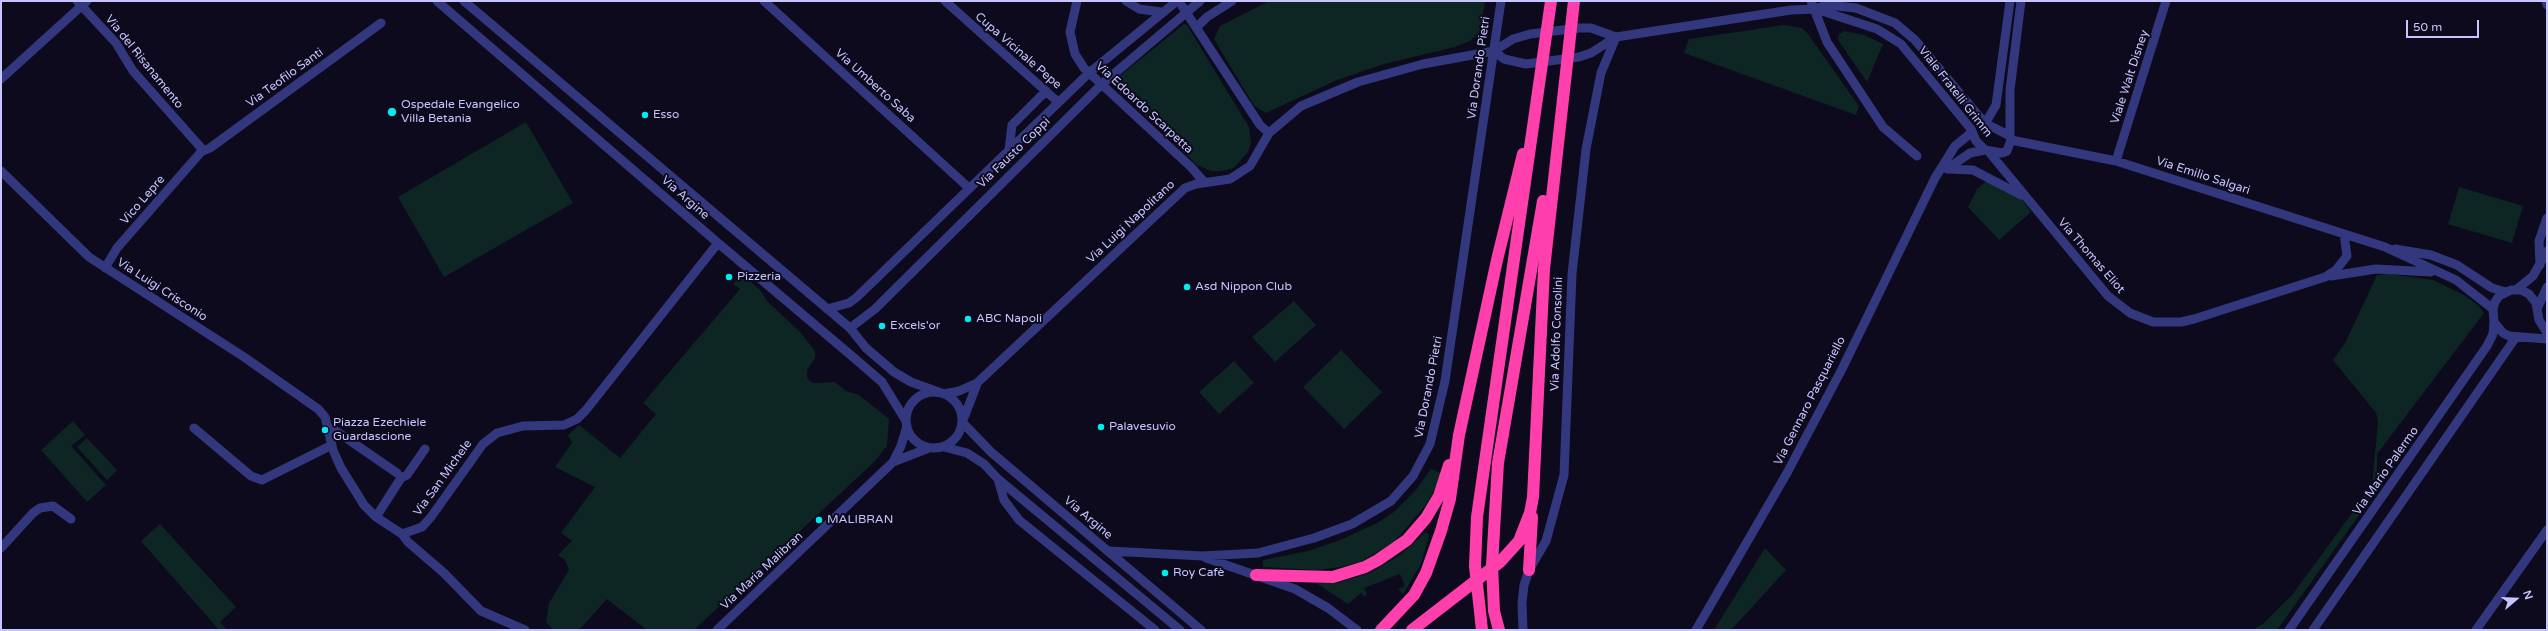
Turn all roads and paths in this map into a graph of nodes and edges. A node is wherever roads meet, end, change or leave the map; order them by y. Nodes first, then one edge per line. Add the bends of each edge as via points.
1 (437, 1) edge
2 (464, 1) edge
3 (764, 1) edge
4 (945, 1) edge
5 (1077, 1) edge
6 (1126, 1) edge
7 (1178, 1) edge
8 (1200, 1) edge
9 (1232, 1) edge
10 (1501, 1) edge
11 (1551, 1) edge
12 (1574, 1) edge
13 (1847, 1) edge
14 (2010, 1) edge
15 (2021, 1) edge
16 (2166, 1) edge
17 (2546, 1) edge
18 (82, 3) edge
19 (1814, 4) edge
20 (2547, 5) edge
21 (1856, 8) junction
22 (1186, 11) junction
23 (1161, 12) junction
24 (381, 23) dead end
25 (1197, 27) junction
26 (1616, 37) junction
27 (1494, 51) junction
28 (1088, 73) junction
29 (1, 79) edge
30 (1102, 84) junction
31 (1046, 91) junction
32 (1562, 96) junction
33 (1058, 102) junction
34 (1535, 119) junction
35 (1984, 121) junction
36 (1971, 131) junction
37 (1269, 133) junction
38 (2011, 138) junction
39 (203, 150) junction
40 (1009, 150) junction
41 (1987, 151) junction
42 (2002, 153) junction
43 (1916, 156) dead end
44 (2116, 160) junction
45 (2000, 166) junction
46 (1947, 169) junction
47 (1, 171) edge
48 (1935, 178) junction
49 (1204, 182) junction
50 (969, 188) junction
51 (2026, 197) junction
52 (2547, 218) edge
53 (2344, 234) junction
54 (718, 243) junction
55 (2385, 247) junction
56 (2547, 251) edge
57 (2540, 266) junction
58 (105, 268) junction
59 (2438, 272) junction
60 (2325, 277) junction
61 (2547, 287) edge
62 (2516, 290) junction
63 (2506, 292) junction
64 (827, 309) junction
65 (2493, 309) junction
66 (2538, 311) junction
67 (2494, 322) junction
68 (850, 328) junction
69 (2547, 333) edge
70 (2519, 336) junction
71 (2547, 339) edge
72 (977, 383) junction
73 (944, 394) junction
74 (962, 422) junction
75 (907, 423) junction
76 (194, 428) dead end
77 (328, 428) junction
78 (1459, 435) junction
79 (944, 447) junction
80 (333, 448) junction
81 (929, 448) junction
82 (425, 449) dead end
83 (893, 462) junction
84 (397, 473) dead end
85 (998, 479) junction
86 (1533, 497) junction
87 (376, 517) junction
88 (71, 519) dead end
89 (2547, 530) edge
90 (402, 534) junction
91 (1, 548) edge
92 (1110, 551) junction
93 (1202, 556) junction
94 (1528, 570) junction
95 (1256, 575) junction
96 (525, 630) edge
97 (717, 630) edge
98 (1155, 630) edge
99 (1180, 630) edge
100 (1201, 630) edge
101 (1356, 630) edge
102 (1381, 630) edge
103 (1412, 630) edge
104 (1482, 630) edge
105 (1499, 630) edge
106 (1523, 630) edge
107 (1696, 630) edge
108 (2290, 630) edge
109 (2313, 630) edge
110 (2476, 630) edge

1 - 54 street, Via Argine
2 - 64 street, Via Argine
3 - 50 street, Via Umberto Saba
4 - 31 street, Cupa Vicinale Pepe via 980,35
5 - 28 street, Via Edoardo Scarpetta via 1070,32 1076,54
6 - 23 street via 1139,9
7 - 22 street
7 - 23 street, Via Fausto Coppi
8 - 22 street, Via Fausto Coppi
9 - 25 street via 1207,17
10 - 27 street, Via Dorando Pietri
11 - 34 highway
12 - 32 highway
13 - 21 street, Viale Fratelli Grimm
14 - 35 street via 1996,106
15 - 38 street via 2010,90
16 - 44 street, Viale Walt Disney
17 - 20 street
18 - 29 street
18 - 39 street, Via del Risanamento via 116,43 133,71
19 - 21 street, Viale Fratelli Grimm
19 - 26 street, Via Luigi Napolitano via 1791,10
19 - 36 street, Viale Fratelli Grimm via 1877,29 1901,44
19 - 43 street via 1827,42 1883,127
21 - 35 street, Viale Fratelli Grimm via 1882,16 1906,31
22 - 25 street
22 - 30 street, Via Fausto Coppi
23 - 28 street, Via Fausto Coppi
24 - 39 street, Via Teofilo Santi via 210,148
25 - 37 street via 1260,125
26 - 27 street, Via Luigi Napolitano via 1591,28 1579,28 1513,39
26 - 27 street, Via Luigi Napolitano via 1591,53 1579,57 1534,63 1515,63
26 - 94 street, Via Adolfo Consolini via 1601,72 1586,149 1572,274 1564,476 1546,541
27 - 37 street, Via Luigi Napolitano via 1423,64 1358,82 1301,106
27 - 93 street, Via Dorando Pietri via 1445,381 1430,444 1413,476 1391,501 1352,524 1314,538 1258,553
28 - 30 street, Via Edoardo Scarpetta
28 - 33 street, Via Fausto Coppi
30 - 49 street, Via Edoardo Scarpetta
30 - 68 street, Via Fausto Coppi via 875,309
31 - 33 street, Cupa Vicinale Pepe
31 - 40 street, Via Fausto Coppi via 1012,125
32 - 86 highway via 1544,269
32 - 105 highway via 1498,463 1492,565 1494,611
33 - 40 street, Via Fausto Coppi
34 - 78 highway via 1517,174
34 - 104 highway via 1477,517 1475,566
35 - 36 street, Via Gennaro Pasquariello
35 - 38 street, Viale Fratelli Grimm
36 - 41 street, Viale Fratelli Grimm
36 - 48 street, Via Gennaro Pasquariello via 1955,146
37 - 49 street, Via Luigi Napolitano via 1250,166 1240,174 1230,179
38 - 42 street via 2007,151
38 - 44 street, Via Emilio Salgari
39 - 58 street, Vico Lepre via 117,248
40 - 50 street, Via Fausto Coppi
41 - 42 street
41 - 45 street, Viale Fratelli Grimm
41 - 46 street via 1970,153
42 - 45 street via 1998,159
44 - 53 street, Via Emilio Salgari
45 - 51 street, Via Thomas Eliot
46 - 48 street
46 - 51 street via 1973,170
47 - 58 street, Via Luigi Crisconio via 89,257
48 - 107 street, Via Gennaro Pasquariello via 1842,369 1787,473
49 - 72 street, Via Luigi Napolitano via 1185,188 1177,194
50 - 64 street, Via Fausto Coppi via 849,303
51 - 60 street, Via Thomas Eliot via 2108,296 2130,313 2153,322 2188,320
52 - 57 street via 2539,241
53 - 55 street, Via Emilio Salgari
53 - 60 street, Via Thomas Eliot via 2346,256 2336,270
54 - 75 street, Via Argine via 882,382
54 - 90 street, Via San Michele via 577,419 564,424 523,426 497,433 483,444 422,527
55 - 59 street, Via Emilio Salgari
55 - 63 street, Via Emilio Salgari via 2431,255 2457,265 2492,288
56 - 57 street
57 - 62 street via 2533,276
58 - 77 street, Via Luigi Crisconio via 244,357 322,414
59 - 60 street, Via Thomas Eliot via 2376,269
59 - 65 street, Via Emilio Salgari via 2468,288
61 - 66 street
62 - 63 street
62 - 66 street via 2529,294
63 - 65 street via 2497,299
64 - 68 street, Via Argine
65 - 67 street
66 - 69 street via 2539,320
66 - 70 street via 2533,329
67 - 70 street via 2503,333
67 - 108 street, Via Mario Palermo via 2493,334 2487,346
68 - 73 street, Via Argine via 866,348 894,372 911,382
70 - 71 street
70 - 109 street
72 - 73 street, Via Luigi Napolitano
72 - 74 street, Via Luigi Napolitano
73 - 74 street via 956,403 961,412
73 - 75 street via 929,393 915,400 908,412
74 - 79 street via 957,437
74 - 92 street, Via Argine via 991,452
75 - 81 street via 916,442
75 - 83 street, Via Maria Malibran via 902,446
76 - 80 street via 251,476 262,480
77 - 80 street
77 - 84 street
78 - 95 highway via 1439,496 1426,518 1407,540 1388,554 1364,567 1333,577
78 - 102 highway via 1450,498 1426,573 1414,595
79 - 81 street
79 - 85 street via 967,453 984,464
80 - 87 street via 340,468 364,505
81 - 83 street, Via Maria Malibran
82 - 87 street via 407,475 401,478
83 - 97 street, Via Maria Malibran
85 - 98 street via 1004,500 1019,520
85 - 99 street
86 - 94 highway
86 - 103 highway via 1526,527 1511,551 1486,575
87 - 90 street
88 - 91 street via 53,506 40,508
89 - 110 street
90 - 96 street via 481,611
92 - 93 street, Via Dorando Pietri
92 - 100 street, Via Argine
93 - 95 street via 1229,568
94 - 106 street, Via Adolfo Consolini via 1522,603
95 - 101 street via 1311,598

